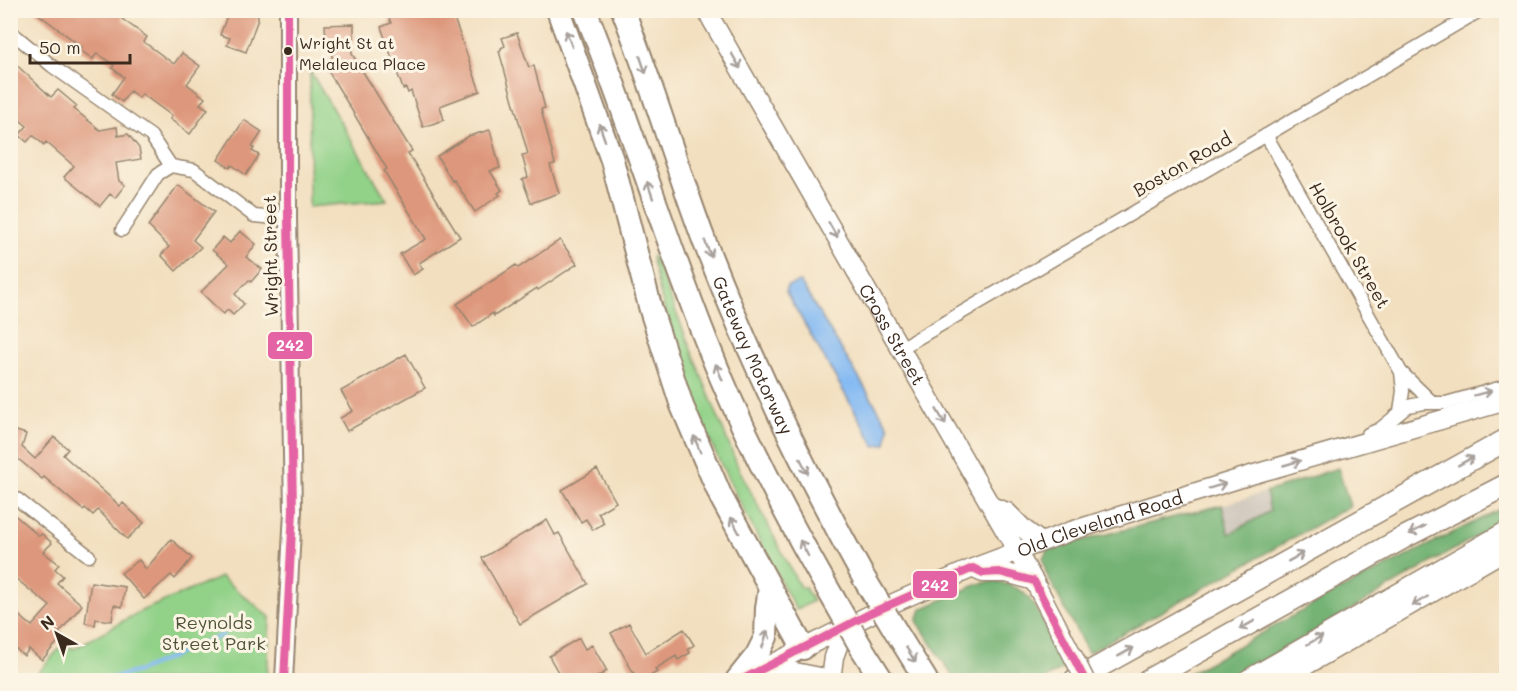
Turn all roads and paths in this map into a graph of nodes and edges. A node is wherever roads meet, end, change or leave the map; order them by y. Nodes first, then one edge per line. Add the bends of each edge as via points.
1 (288, 10) edge
2 (558, 10) edge
3 (585, 10) edge
4 (623, 10) edge
5 (706, 10) edge
6 (1481, 10) edge
7 (10, 31) edge
8 (1266, 135) junction
9 (171, 166) junction
10 (288, 219) junction
11 (122, 230) dead end
12 (901, 348) junction
13 (1401, 372) junction
14 (1506, 386) edge
15 (1506, 401) edge
16 (1433, 403) junction
17 (1400, 411) junction
18 (1506, 440) edge
19 (1334, 451) junction
20 (1506, 485) edge
21 (10, 498) edge
22 (992, 506) junction
23 (1506, 531) edge
24 (1041, 542) junction
25 (1506, 550) edge
26 (1017, 551) junction
27 (89, 556) dead end
28 (973, 568) junction
29 (1034, 581) junction
30 (770, 588) junction
31 (845, 627) junction
32 (803, 648) junction
33 (1075, 670) edge
34 (824, 679) edge
35 (284, 681) edge
36 (739, 681) edge
37 (765, 681) edge
38 (882, 681) edge
39 (926, 681) edge
40 (1085, 681) edge
41 (1148, 681) edge
42 (1246, 681) edge
43 (1281, 681) edge

1 - 10 street, Wright Street
30 -> 2 highway via 721,497 682,406 651,310 612,160
38 -> 3 highway, Gateway Motorway, bridge via 773,488 706,341
4 -> 39 highway, Gateway Motorway, bridge via 721,283 785,427 865,580
5 -> 12 main road, Cross Street
6 - 8 street, Boston Road
7 - 9 street via 151,136
8 - 12 street, Boston Road
8 - 13 street, Holbrook Street
9 - 10 street via 194,170 254,216
9 - 11 street via 158,174
10 - 35 street, Wright Street via 293,511
12 -> 22 main road, Cross Street
13 - 16 street, Holbrook Street
13 - 17 street, Holbrook Street
16 -> 14 street, Old Cleveland Road
15 - 19 main road, Old Cleveland Road
16 - 17 street, Old Cleveland Road via 1415,404
17 - 19 street, Old Cleveland Road via 1380,429
33 -> 18 highway
24 -> 19 main road, Old Cleveland Road
20 -> 41 highway
21 - 27 street
22 - 24 main road via 1007,512
22 - 26 main road, Cross Street
42 -> 23 main road
24 - 26 main road, Old Cleveland Road
25 -> 43 main road
26 - 28 main road, Old Cleveland Road
26 - 29 main road, Cross Street
28 - 29 main road
28 - 31 main road, Old Cleveland Road
29 - 33 main road, Cross Street
30 - 32 highway
36 -> 30 highway via 766,638
31 - 32 main road, Old Cleveland Road
31 - 34 main road
32 - 34 main road
32 - 36 main road, Old Cleveland Road
33 - 40 main road, Cross Street, bridge
34 - 37 main road via 790,671

